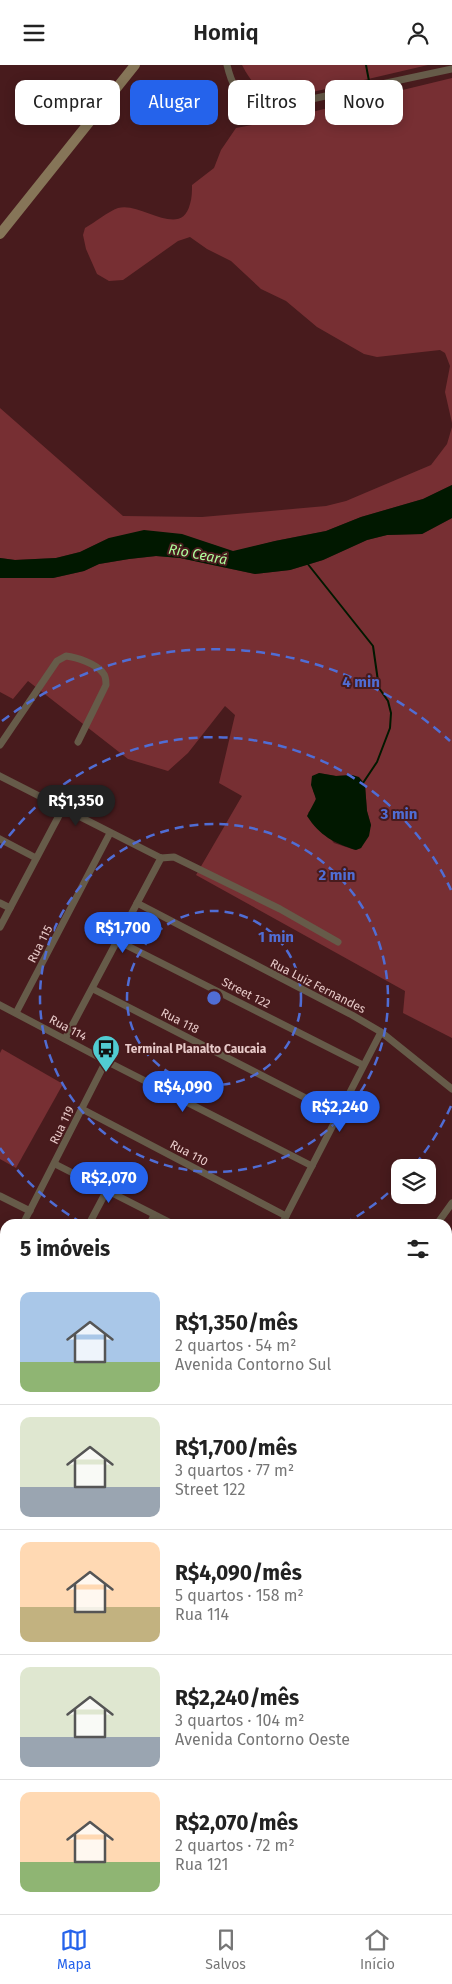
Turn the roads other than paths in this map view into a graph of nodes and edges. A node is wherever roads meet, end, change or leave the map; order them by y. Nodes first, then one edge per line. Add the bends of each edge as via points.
1 (135, 65) edge
2 (227, 65) edge
3 (452, 69) edge
4 (0, 234) edge
5 (78, 742) dead end
6 (0, 745) edge
7 (0, 776) edge
8 (63, 808) junction
9 (110, 833) junction
10 (0, 839) edge
11 (36, 858) junction
12 (162, 858) junction
13 (0, 903) edge
14 (137, 903) junction
15 (10, 908) junction
16 (0, 927) edge
17 (118, 941) junction
18 (338, 942) dead end
19 (93, 989) junction
20 (0, 1005) edge
21 (16, 1013) junction
22 (381, 1032) junction
23 (65, 1039) junction
24 (106, 1061) junction
25 (363, 1065) junction
26 (452, 1089) edge
27 (82, 1109) junction
28 (337, 1114) junction
29 (55, 1164) junction
30 (312, 1166) junction
31 (107, 1190) junction
32 (0, 1196) edge
33 (452, 1203) edge
34 (30, 1211) junction
35 (154, 1215) junction
36 (286, 1216) junction
37 (26, 1219) edge
38 (92, 1219) edge
39 (152, 1219) edge
40 (162, 1219) edge
41 (284, 1219) edge
42 (441, 1219) edge

1 - 4 street
2 - 3 street via 240,97 268,105 293,103
5 - 6 street via 106,680 99,669 66,656 57,661
7 - 8 street
8 - 9 street
8 - 11 street
9 - 12 street
9 - 21 street, Rua 115
10 - 11 street
11 - 15 street
12 - 14 street
12 - 18 street via 174,857 280,909
13 - 15 street
14 - 17 street
14 - 22 street, Rua Luiz Fernandes
15 - 16 street
17 - 19 street
17 - 25 street, Street 122
19 - 23 street
19 - 28 street, Rua 118
20 - 21 street, Rua 114
21 - 23 street, Rua 114
22 - 25 street
22 - 26 street, Rua Luiz Fernandes
23 - 24 street, Rua 114
24 - 27 street, Rua 119
24 - 30 street, Rua 114
25 - 28 street
27 - 29 street, Rua 119
27 - 36 street, Rua 110
28 - 30 street
29 - 31 street
29 - 34 street, Rua 119
30 - 36 street
31 - 35 street
31 - 38 street
32 - 34 street
33 - 42 street
34 - 37 street, Rua 119
35 - 39 street
35 - 40 street
36 - 41 street

